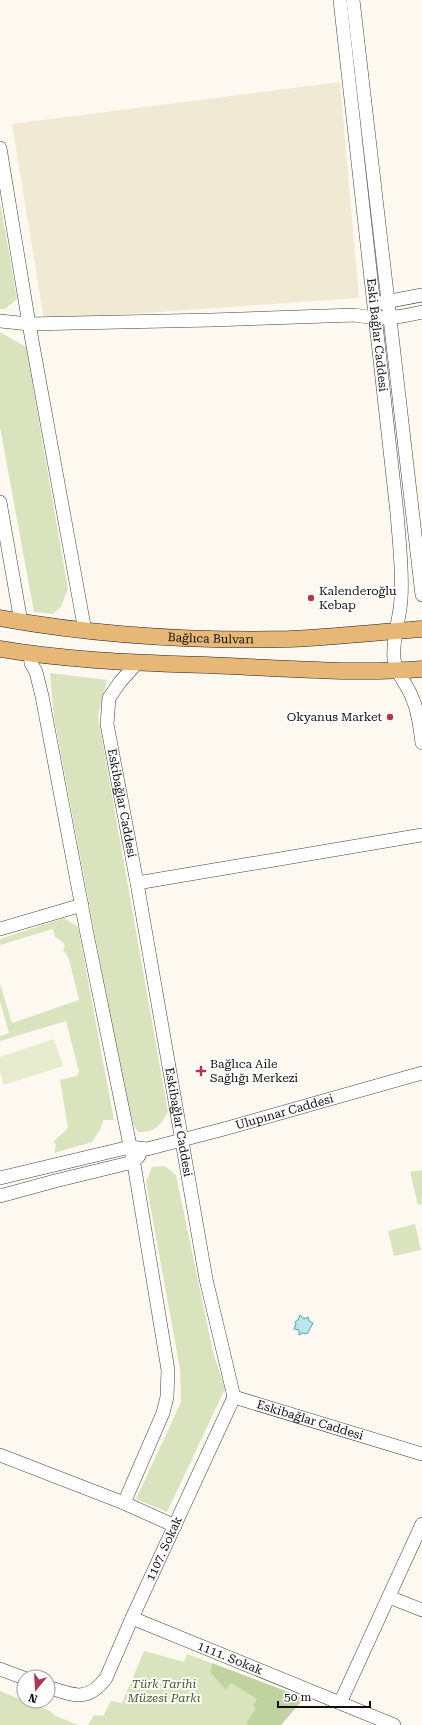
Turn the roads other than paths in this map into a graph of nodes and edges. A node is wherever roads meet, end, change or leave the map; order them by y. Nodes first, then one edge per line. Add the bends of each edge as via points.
1 (340, 0) edge
2 (353, 0) edge
3 (0, 148) edge
4 (422, 295) edge
5 (388, 302) junction
6 (374, 304) junction
7 (422, 312) edge
8 (355, 315) junction
9 (390, 318) junction
10 (375, 319) junction
11 (0, 321) edge
12 (29, 324) junction
13 (0, 502) edge
14 (422, 595) edge
15 (0, 618) edge
16 (20, 622) junction
17 (422, 629) edge
18 (85, 631) junction
19 (396, 631) junction
20 (0, 649) edge
21 (30, 654) junction
22 (138, 662) junction
23 (422, 669) edge
24 (397, 671) junction
25 (422, 743) edge
26 (422, 835) edge
27 (137, 883) junction
28 (82, 906) junction
29 (0, 929) edge
30 (422, 1073) edge
31 (182, 1140) junction
32 (130, 1147) junction
33 (147, 1149) junction
34 (133, 1162) junction
35 (0, 1178) edge
36 (0, 1196) edge
37 (234, 1397) junction
38 (422, 1454) edge
39 (0, 1455) edge
40 (124, 1503) junction
41 (422, 1524) edge
42 (175, 1526) junction
43 (389, 1598) junction
44 (422, 1610) edge
45 (132, 1618) junction
46 (0, 1669) edge
47 (16, 1675) edge
48 (56, 1690) edge
49 (340, 1703) junction
50 (394, 1725) edge

1 - 6 street, Eski Bağlar Caddesi
2 - 5 street
3 - 12 street
4 - 5 street
5 - 6 street
5 - 9 street
6 - 8 street
6 - 10 street, Eski Bağlar Caddesi
7 - 9 street
8 - 10 street
8 - 12 street
9 - 10 street
9 - 14 street
10 - 19 street, Eski Bağlar Caddesi via 397,513 401,600
11 - 12 street
12 - 18 street
13 - 16 street
15 - 16 main road, Bağlıca Bulvarı
16 - 18 main road, Bağlıca Bulvarı
17 - 19 main road, Bağlıca Bulvarı
18 - 19 main road, Bağlıca Bulvarı via 211,638 289,639
19 - 24 street, Eski Bağlar Caddesi via 394,660
20 - 21 main road
21 - 22 main road
21 - 28 street via 42,696
22 - 24 main road
22 - 27 street, Eskibağlar Caddesi via 109,698 107,724
23 - 24 main road
24 - 25 street via 411,695
26 - 27 street
27 - 31 street, Eskibağlar Caddesi
28 - 29 street
28 - 32 street
30 - 31 street, Ulupınar Caddesi
31 - 33 street, Ulupınar Caddesi
31 - 37 street, Eskibağlar Caddesi via 206,1279
32 - 33 street, Ulupınar Caddesi
32 - 34 street
32 - 35 street, Ulupınar Caddesi
33 - 34 street, Ulupınar Caddesi
34 - 36 street, Ulupınar Caddesi
34 - 40 street via 168,1370 168,1397
37 - 38 street, Eskibağlar Caddesi
37 - 42 street, 1107. Sokak
39 - 40 street
40 - 42 street
41 - 43 street
42 - 45 street, 1107. Sokak
43 - 44 street
43 - 49 street
45 - 48 street, 1107. Sokak via 106,1678 100,1686 87,1695 69,1694
45 - 49 street, 1111. Sokak
46 - 47 street
49 - 50 street, 1111. Sokak

